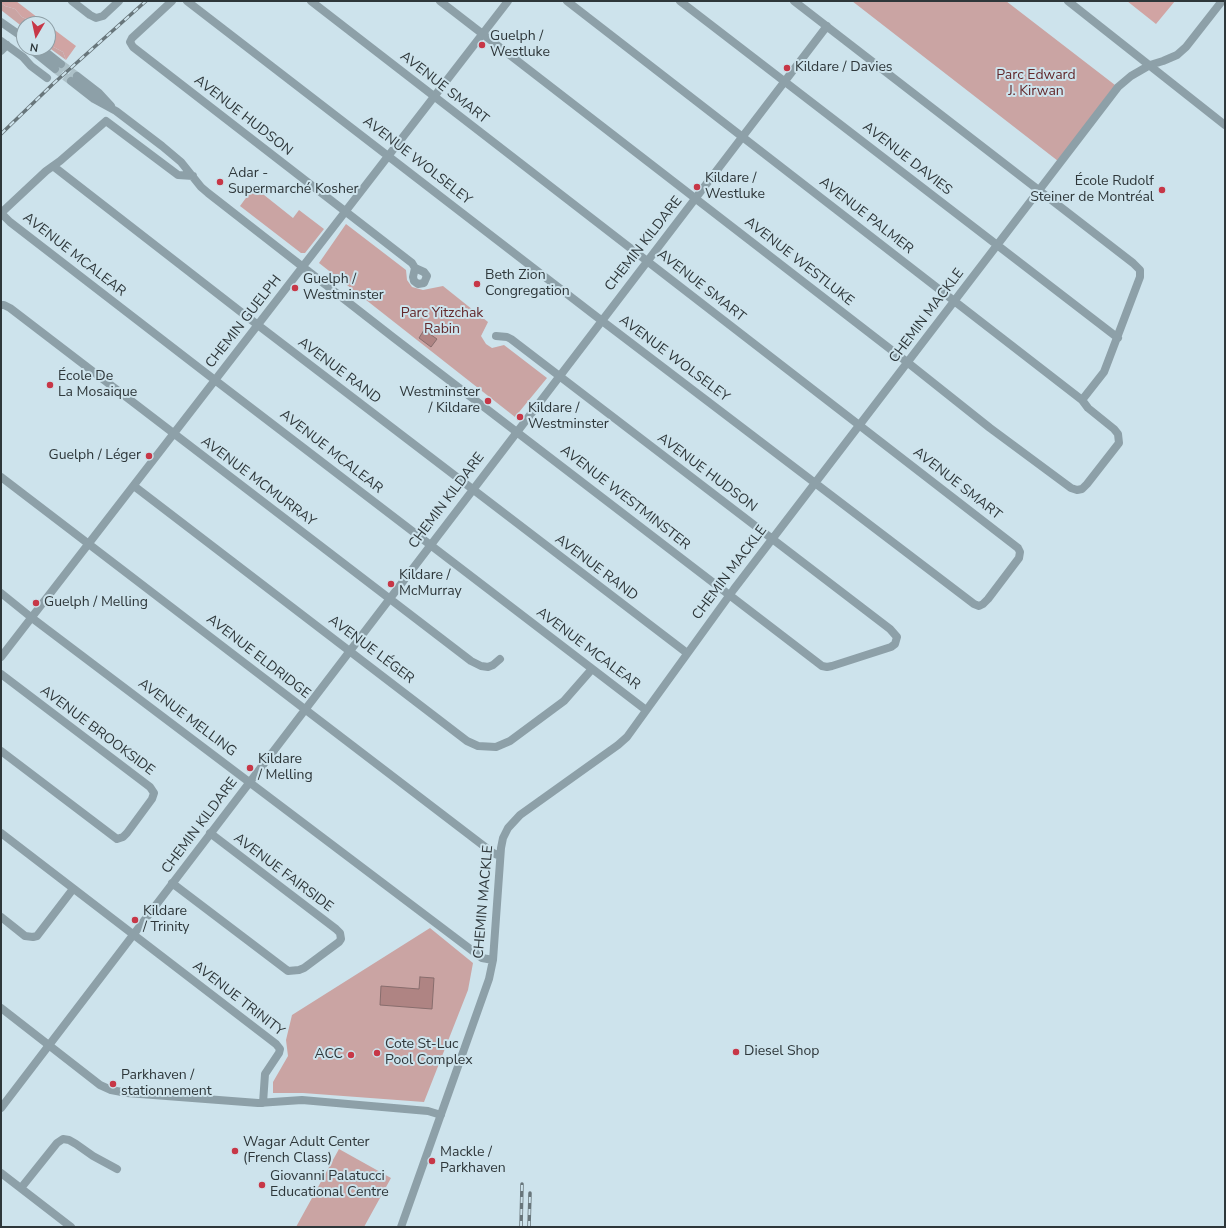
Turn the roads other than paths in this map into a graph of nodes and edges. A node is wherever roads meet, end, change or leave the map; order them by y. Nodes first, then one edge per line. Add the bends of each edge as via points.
1 (72, 1) edge
2 (119, 1) edge
3 (172, 1) edge
4 (187, 1) edge
5 (311, 1) edge
6 (440, 1) edge
7 (508, 1) edge
8 (567, 1) edge
9 (680, 1) edge
10 (794, 1) edge
11 (1068, 1) edge
12 (1222, 1) edge
13 (1, 22) edge
14 (827, 26) junction
15 (16, 34) edge
16 (482, 34) junction
17 (3, 46) edge
18 (42, 56) edge
19 (49, 56) edge
20 (1150, 65) junction
21 (47, 78) dead end
22 (74, 79) tunnel mouth
23 (784, 82) junction
24 (434, 97) junction
25 (1225, 125) edge
26 (742, 137) junction
27 (389, 156) junction
28 (53, 166) junction
29 (193, 176) junction
30 (1039, 190) junction
31 (695, 198) junction
32 (346, 212) junction
33 (1, 213) edge
34 (996, 245) junction
35 (647, 261) junction
36 (303, 267) junction
37 (415, 268) dead end
38 (954, 301) junction
39 (2, 304) edge
40 (602, 320) junction
41 (258, 325) junction
42 (496, 336) dead end
43 (1118, 338) junction
44 (907, 362) junction
45 (560, 376) junction
46 (216, 380) junction
47 (1082, 400) junction
48 (859, 425) junction
49 (517, 432) junction
50 (174, 434) junction
51 (1102, 464) joint
52 (1, 477) edge
53 (814, 483) junction
54 (134, 486) junction
55 (472, 489) junction
56 (772, 539) junction
57 (89, 544) junction
58 (430, 545) junction
59 (1, 593) edge
60 (729, 595) junction
61 (389, 599) junction
62 (974, 604) joint
63 (32, 618) junction
64 (895, 634) joint
65 (349, 650) junction
66 (687, 653) junction
67 (1, 657) edge
68 (500, 659) dead end
69 (592, 669) junction
70 (1, 674) edge
71 (305, 709) junction
72 (646, 710) junction
73 (1, 751) edge
74 (250, 782) junction
75 (1, 833) edge
76 (210, 833) junction
77 (500, 856) junction
78 (172, 883) junction
79 (73, 889) junction
80 (1, 917) edge
81 (133, 934) junction
82 (493, 960) junction
83 (1, 1008) edge
84 (49, 1045) junction
85 (263, 1103) junction
86 (2, 1105) edge
87 (441, 1115) junction
88 (117, 1169) dead end
89 (1, 1173) edge
90 (21, 1188) junction
91 (72, 1227) edge
92 (401, 1227) edge

1 - 2 street via 95,18 103,16
3 - 32 street, AVENUE HUDSON via 132,38 133,47
4 - 27 street, AVENUE WOLSELEY
5 - 24 street, AVENUE SMART
6 - 16 street, AVENUE WESTLUKE
7 - 16 street, CHEMIN GUELPH
8 - 26 street, AVENUE PALMER
9 - 23 street, AVENUE DAVIES
10 - 14 street
11 - 20 street
12 - 20 street, CHEMIN MACKLE via 1177,55
13 - 15 street
14 - 23 street, CHEMIN KILDARE
14 - 30 street
16 - 24 street, CHEMIN GUELPH
16 - 31 street, AVENUE WESTLUKE
17 - 21 street via 23,57
18 - 19 street via 58,66
20 - 25 street
20 - 30 street, CHEMIN MACKLE via 1118,87
22 - 29 street, AVENUE WESTMINSTER via 99,93 116,111 178,159
23 - 26 street, CHEMIN KILDARE
23 - 34 street, AVENUE DAVIES
24 - 27 street, CHEMIN GUELPH
24 - 35 street, AVENUE SMART
26 - 31 street, CHEMIN KILDARE
26 - 38 street, AVENUE PALMER
27 - 32 street, CHEMIN GUELPH
27 - 40 street, AVENUE WOLSELEY
28 - 29 street via 106,121 178,175
28 - 33 street
28 - 41 street, AVENUE RAND
29 - 36 street, AVENUE WESTMINSTER via 208,193
30 - 34 street, CHEMIN MACKLE
30 - 43 street via 1140,270 1140,277
31 - 35 street, CHEMIN KILDARE
31 - 44 street, AVENUE WESTLUKE
32 - 36 street, CHEMIN GUELPH
32 - 37 street, AVENUE HUDSON
33 - 46 street, AVENUE MCALEAR
34 - 38 street, CHEMIN MACKLE
34 - 43 street, AVENUE DAVIES
35 - 40 street, CHEMIN KILDARE
35 - 48 street, AVENUE SMART
36 - 41 street, CHEMIN GUELPH
36 - 49 street, AVENUE WESTMINSTER
38 - 44 street, CHEMIN MACKLE
38 - 47 street, AVENUE PALMER
39 - 50 street, AVENUE MCMURRAY
40 - 45 street, CHEMIN KILDARE
40 - 53 street, AVENUE WOLSELEY
41 - 46 street, CHEMIN GUELPH
41 - 55 street, AVENUE RAND
42 - 45 street, AVENUE HUDSON via 511,339
43 - 47 street via 1104,372
44 - 48 street, CHEMIN MACKLE
44 - 51 street, AVENUE WESTLUKE via 1071,488 1082,489
45 - 49 street, CHEMIN KILDARE
45 - 56 street, AVENUE HUDSON
46 - 50 street, CHEMIN GUELPH
46 - 58 street, AVENUE MCALEAR
47 - 51 street, AVENUE PALMER via 1114,429 1119,438 1119,443
48 - 53 street, CHEMIN MACKLE
48 - 62 street, AVENUE SMART via 1018,548 1019,558 988,599 979,606
49 - 55 street, CHEMIN KILDARE
49 - 60 street, AVENUE WESTMINSTER
50 - 54 street, CHEMIN GUELPH
50 - 61 street, AVENUE MCMURRAY
52 - 57 street, AVENUE ELDRIDGE
53 - 56 street, CHEMIN MACKLE
53 - 62 street, AVENUE WOLSELEY
54 - 57 street, CHEMIN GUELPH
54 - 65 street, AVENUE LÉGER
55 - 58 street, CHEMIN KILDARE
55 - 66 street, AVENUE RAND
56 - 60 street, CHEMIN MACKLE
56 - 64 street, AVENUE HUDSON
57 - 63 street, CHEMIN GUELPH
57 - 71 street, AVENUE ELDRIDGE
58 - 61 street, CHEMIN KILDARE
58 - 69 street, AVENUE MCALEAR
59 - 63 street, AVENUE MELLING
60 - 64 street, AVENUE WESTMINSTER via 824,667 891,647 897,641
60 - 66 street, CHEMIN MACKLE
61 - 65 street, CHEMIN KILDARE
61 - 68 street, AVENUE MCMURRAY via 471,661 488,667
63 - 67 street, CHEMIN GUELPH
63 - 74 street, AVENUE MELLING
65 - 69 street, AVENUE LÉGER via 467,741 486,747 507,743 561,704
65 - 71 street, CHEMIN KILDARE
66 - 72 street, CHEMIN MACKLE
69 - 72 street, AVENUE MCALEAR
70 - 73 street, AVENUE BROOKSIDE via 150,787 154,793 140,817 123,837 118,838
71 - 74 street, CHEMIN KILDARE
71 - 77 street, AVENUE ELDRIDGE
72 - 77 street, CHEMIN MACKLE via 630,734 621,742 513,821 504,835
74 - 76 street, CHEMIN KILDARE
74 - 82 street, AVENUE MELLING via 482,958
75 - 79 street, AVENUE TRINITY
76 - 78 street, CHEMIN KILDARE
76 - 78 street, AVENUE FAIRSIDE via 340,933 339,942 300,970 288,971
77 - 82 street, CHEMIN MACKLE
78 - 81 street, CHEMIN KILDARE
79 - 80 street via 41,932 33,938 25,936
79 - 81 street, AVENUE TRINITY
81 - 84 street, CHEMIN KILDARE
81 - 85 street, AVENUE TRINITY via 279,1048 279,1055 265,1074
82 - 87 street, CHEMIN MACKLE via 485,992
83 - 84 street
84 - 85 street via 100,1085 111,1090
84 - 86 street, CHEMIN KILDARE
85 - 87 street via 302,1100 431,1111
87 - 92 street, CHEMIN MACKLE
88 - 90 street via 69,1140 63,1139
89 - 90 street
90 - 91 street

